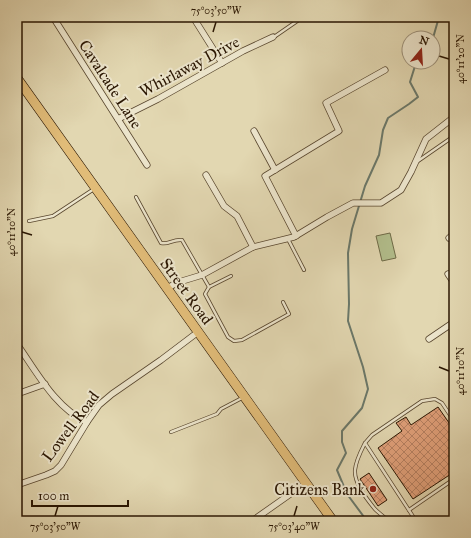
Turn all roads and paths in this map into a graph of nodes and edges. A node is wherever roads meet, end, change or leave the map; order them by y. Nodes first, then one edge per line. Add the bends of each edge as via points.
1 (53, 17) edge
2 (193, 17) edge
3 (303, 17) edge
4 (273, 37) joint
5 (222, 63) junction
6 (385, 70) dead end
7 (17, 78) edge
8 (454, 117) edge
9 (118, 119) junction
10 (254, 131) dead end
11 (454, 136) edge
12 (415, 163) junction
13 (147, 164) dead end
14 (275, 170) junction
15 (206, 175) dead end
16 (95, 188) junction
17 (136, 197) dead end
18 (29, 221) dead end
19 (296, 236) junction
20 (288, 238) junction
21 (253, 248) junction
22 (304, 270) dead end
23 (448, 274) dead end
24 (202, 275) junction
25 (231, 276) dead end
26 (454, 283) edge
27 (208, 287) junction
28 (166, 288) junction
29 (283, 302) dead end
30 (454, 322) edge
31 (198, 332) junction
32 (429, 339) dead end
33 (17, 344) edge
34 (45, 384) junction
35 (17, 394) edge
36 (244, 397) junction
37 (454, 421) edge
38 (87, 422) junction
39 (171, 432) dead end
40 (365, 443) junction
41 (454, 479) edge
42 (306, 483) junction
43 (17, 485) edge
44 (408, 510) junction
45 (252, 521) edge
46 (333, 521) edge
47 (388, 521) edge
48 (416, 521) edge

1 - 9 street, Cavalcade Lane
2 - 5 street
3 - 4 lane
4 - 5 street, Whirlaway Drive
5 - 9 street, Whirlaway Drive
6 - 14 street via 326,102 339,131
7 - 16 main road, Street Road
8 - 12 street via 426,139
9 - 13 street, Cavalcade Lane
10 - 14 street
11 - 12 lane
12 - 19 street via 401,190 381,203 353,203
14 - 19 street via 265,176
15 - 21 street via 224,206 237,216
16 - 18 lane via 54,216
16 - 28 main road, Street Road
17 - 24 lane via 161,243 182,240
19 - 20 street
20 - 21 street
20 - 22 lane
21 - 24 street
23 - 26 street
24 - 27 lane
24 - 28 street
25 - 27 lane
27 - 29 lane via 205,294 228,337 234,341 242,340 289,314
28 - 31 main road, Street Road
30 - 32 street
31 - 36 main road, Street Road
31 - 38 street, Lowell Road via 112,394 99,405
33 - 34 street
34 - 35 street
34 - 38 street via 60,404
36 - 39 lane via 221,409 217,414
36 - 42 main road, Street Road
37 - 40 lane via 442,403 435,399 422,401 372,435
38 - 43 street, Lowell Road via 55,471
40 - 44 lane
40 - 47 lane via 355,470 357,482 375,510
41 - 44 lane
42 - 45 street
42 - 46 main road, Street Road
44 - 48 lane

